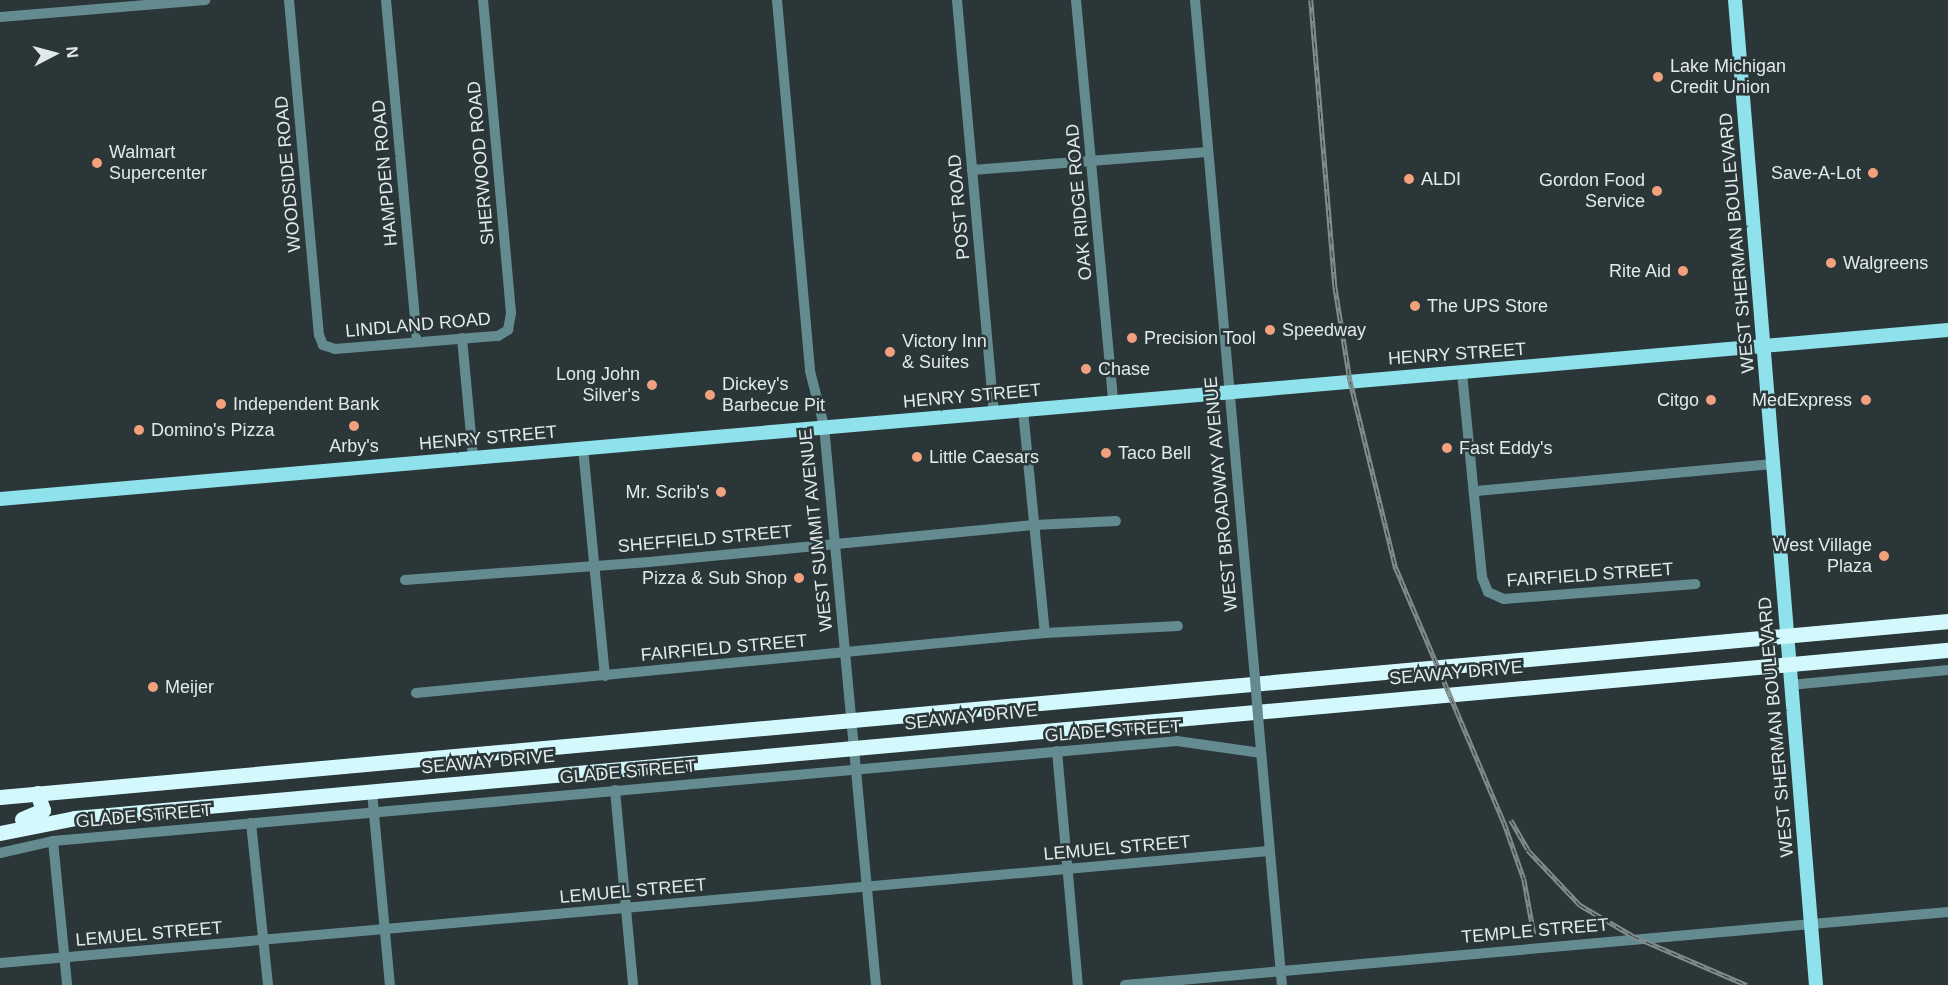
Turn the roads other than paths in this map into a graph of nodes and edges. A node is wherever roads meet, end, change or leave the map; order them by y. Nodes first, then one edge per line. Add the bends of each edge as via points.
1 (205, 0) edge
2 (289, 0) edge
3 (386, 0) edge
4 (483, 0) edge
5 (777, 0) edge
6 (957, 0) edge
7 (1076, 0) edge
8 (1195, 0) edge
9 (1735, 0) edge
10 (104, 5) edge
11 (0, 17) edge
12 (1207, 152) junction
13 (1092, 161) junction
14 (972, 170) junction
15 (511, 322) joint
16 (1948, 330) edge
17 (462, 338) junction
18 (417, 342) junction
19 (322, 345) joint
20 (1764, 346) junction
21 (1462, 373) junction
22 (1227, 391) junction
23 (1113, 402) junction
24 (1023, 410) junction
25 (994, 412) junction
26 (824, 426) junction
27 (583, 447) junction
28 (473, 457) junction
29 (1773, 464) junction
30 (1476, 491) junction
31 (0, 499) edge
32 (1116, 521) dead end
33 (1035, 525) junction
34 (836, 543) junction
35 (595, 565) junction
36 (405, 580) dead end
37 (1695, 585) dead end
38 (1948, 621) edge
39 (1178, 626) dead end
40 (1045, 633) junction
41 (1787, 636) junction
42 (1767, 639) junction
43 (1948, 643) edge
44 (1948, 650) edge
45 (845, 653) junction
46 (1793, 665) junction
47 (1948, 670) edge
48 (605, 676) junction
49 (1626, 678) junction
50 (1790, 686) junction
51 (416, 693) dead end
52 (1022, 706) junction
53 (852, 720) junction
54 (825, 723) junction
55 (854, 745) junction
56 (1057, 751) junction
57 (1261, 753) junction
58 (691, 763) junction
59 (856, 768) junction
60 (0, 790) edge
61 (615, 790) junction
62 (372, 792) junction
63 (30, 793) junction
64 (0, 797) edge
65 (373, 813) junction
66 (251, 823) junction
67 (0, 826) edge
68 (0, 833) edge
69 (53, 841) junction
70 (1269, 851) junction
71 (0, 853) edge
72 (1067, 869) junction
73 (867, 888) junction
74 (626, 908) junction
75 (1948, 912) edge
76 (1810, 923) junction
77 (385, 930) junction
78 (264, 941) junction
79 (64, 958) junction
80 (0, 963) edge
81 (1281, 971) junction
82 (67, 985) edge
83 (268, 985) edge
84 (390, 985) edge
85 (633, 985) edge
86 (876, 985) edge
87 (1078, 985) edge
88 (1125, 985) edge
89 (1282, 985) edge
90 (1816, 985) edge

1 - 10 street
2 - 19 street, WOODSIDE ROAD
3 - 18 street, HAMPDEN ROAD
4 - 15 street, SHERWOOD ROAD
5 - 26 street, WEST SUMMIT AVENUE via 810,371
6 - 14 street, POST ROAD
7 - 13 street, OAK RIDGE ROAD
8 - 12 street, WEST BROADWAY AVENUE
9 - 20 main road, WEST SHERMAN BOULEVARD
10 - 11 street
12 - 13 street
12 - 22 street, WEST BROADWAY AVENUE
13 - 14 street
13 - 23 street, OAK RIDGE ROAD
14 - 25 street, POST ROAD
15 - 17 street, LINDLAND ROAD via 505,333 498,336
16 - 20 main road, HENRY STREET
17 - 18 street, LINDLAND ROAD
17 - 28 street
18 - 19 street, LINDLAND ROAD via 335,349
20 - 21 main road, HENRY STREET
20 - 29 main road, WEST SHERMAN BOULEVARD
21 - 22 main road, HENRY STREET
21 - 30 street
22 - 23 main road, HENRY STREET
22 - 57 street, WEST BROADWAY AVENUE, bridge
23 - 24 main road, HENRY STREET
24 - 25 main road, HENRY STREET
24 - 33 street
25 - 26 main road, HENRY STREET
26 - 27 main road, HENRY STREET
26 - 34 street, WEST SUMMIT AVENUE
27 - 28 main road, HENRY STREET
27 - 35 street
28 - 31 main road, HENRY STREET
29 - 30 street
29 - 41 main road, WEST SHERMAN BOULEVARD
30 - 37 street, FAIRFIELD STREET via 1482,577 1488,592 1504,598
32 - 33 street, SHEFFIELD STREET
33 - 34 street, SHEFFIELD STREET
33 - 40 street
34 - 35 street, SHEFFIELD STREET
34 - 45 street, WEST SUMMIT AVENUE
35 - 36 street, SHEFFIELD STREET
35 - 48 street
38 - 41 highway, SEAWAY DRIVE
39 - 40 street, FAIRFIELD STREET
40 - 45 street, FAIRFIELD STREET
41 - 42 highway, SEAWAY DRIVE
41 - 46 main road, WEST SHERMAN BOULEVARD
42 - 49 highway via 1752,646 1617,661 1614,673
42 - 52 highway, SEAWAY DRIVE
43 - 46 highway via 1817,656
44 - 46 highway, SEAWAY DRIVE
45 - 48 street, FAIRFIELD STREET
45 - 53 street, WEST SUMMIT AVENUE
46 - 49 highway, SEAWAY DRIVE
46 - 50 main road, WEST SHERMAN BOULEVARD
47 - 50 street
48 - 51 street, FAIRFIELD STREET
49 - 55 highway, SEAWAY DRIVE
50 - 76 main road, WEST SHERMAN BOULEVARD
52 - 53 highway, SEAWAY DRIVE
52 - 55 highway via 1028,717 1022,725
53 - 54 highway, SEAWAY DRIVE
53 - 55 street, WEST SUMMIT AVENUE
54 - 58 highway via 806,730 678,744 676,757
54 - 63 highway, SEAWAY DRIVE
55 - 58 highway, SEAWAY DRIVE
55 - 59 street, WEST SUMMIT AVENUE
56 - 57 street, GLADE STREET via 1177,741
56 - 59 street, GLADE STREET
56 - 72 street
57 - 70 street, WEST BROADWAY AVENUE
58 - 62 highway, SEAWAY DRIVE
59 - 61 street, GLADE STREET
59 - 73 street, WEST SUMMIT AVENUE
60 - 63 highway
61 - 65 street, GLADE STREET
61 - 74 street
62 - 65 street
62 - 68 highway, SEAWAY DRIVE via 75,818
63 - 64 highway, SEAWAY DRIVE
63 - 67 highway via 43,805 41,813
65 - 66 street, GLADE STREET
65 - 77 street
66 - 69 street, GLADE STREET
66 - 78 street
69 - 71 street, GLADE STREET
69 - 79 street
70 - 72 street, LEMUEL STREET
70 - 81 street, WEST BROADWAY AVENUE
72 - 73 street, LEMUEL STREET
72 - 87 street
73 - 74 street, LEMUEL STREET
73 - 86 street, WEST SUMMIT AVENUE
74 - 77 street, LEMUEL STREET
74 - 85 street
75 - 76 street, TEMPLE STREET
76 - 81 street, TEMPLE STREET
76 - 90 main road, WEST SHERMAN BOULEVARD
77 - 78 street, LEMUEL STREET
77 - 84 street
78 - 79 street, LEMUEL STREET
78 - 83 street
79 - 80 street, LEMUEL STREET
79 - 82 street
81 - 88 street, TEMPLE STREET
81 - 89 street, WEST BROADWAY AVENUE

